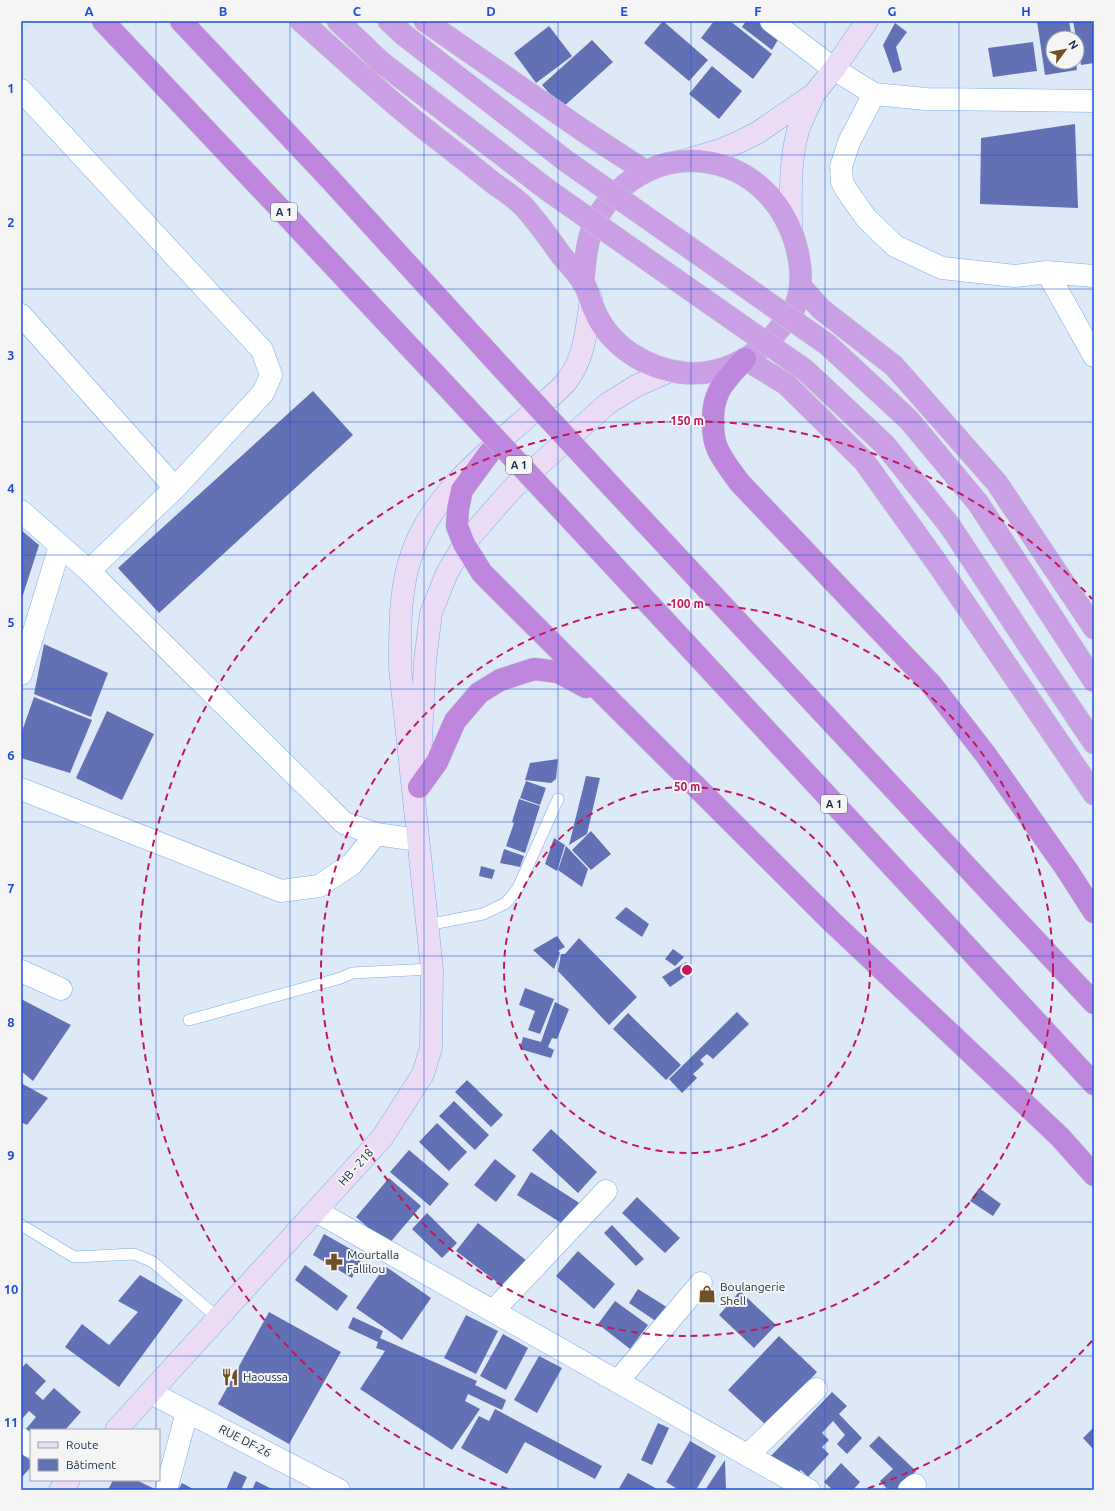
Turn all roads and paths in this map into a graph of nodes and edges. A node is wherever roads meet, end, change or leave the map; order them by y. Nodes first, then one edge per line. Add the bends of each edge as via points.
1 (103, 21) edge
2 (181, 21) edge
3 (301, 21) edge
4 (338, 21) edge
5 (425, 21) edge
6 (771, 21) edge
7 (867, 21) edge
8 (397, 28) edge
9 (834, 69) junction
10 (21, 90) edge
11 (814, 94) junction
12 (874, 94) junction
13 (1094, 101) edge
14 (682, 161) junction
15 (645, 171) junction
16 (791, 229) junction
17 (1047, 272) junction
18 (1094, 276) edge
19 (802, 287) junction
20 (587, 290) junction
21 (21, 315) edge
22 (1094, 356) edge
23 (745, 359) junction
24 (670, 371) junction
25 (490, 452) junction
26 (175, 488) junction
27 (22, 514) edge
28 (464, 544) junction
29 (60, 546) junction
30 (89, 571) junction
31 (1094, 628) edge
32 (21, 674) edge
33 (1094, 681) edge
34 (630, 721) junction
35 (1094, 743) edge
36 (419, 787) junction
37 (21, 789) edge
38 (1094, 794) edge
39 (558, 799) dead end
40 (376, 834) junction
41 (418, 837) junction
42 (1094, 912) edge
43 (427, 925) junction
44 (432, 969) junction
45 (21, 971) edge
46 (61, 989) dead end
47 (1094, 1004) edge
48 (189, 1020) dead end
49 (1094, 1084) edge
50 (1094, 1175) edge
51 (606, 1191) dead end
52 (316, 1210) junction
53 (21, 1225) edge
54 (701, 1283) dead end
55 (493, 1311) junction
56 (218, 1318) junction
57 (618, 1381) junction
58 (816, 1389) dead end
59 (151, 1393) junction
60 (187, 1412) junction
61 (117, 1429) edge
62 (21, 1439) edge
63 (30, 1446) edge
64 (748, 1455) junction
65 (68, 1481) edge
66 (60, 1490) edge
67 (166, 1490) edge
68 (338, 1490) edge
69 (809, 1490) edge

1 - 49 highway, A 1, bridge via 575,524
2 - 47 highway, bridge via 328,177 610,486
3 - 20 highway via 406,114 524,206
4 - 35 highway, bridge via 382,63 549,192 805,370 884,445 950,526
5 - 15 highway
6 - 9 street
7 - 9 main road
8 - 33 highway, bridge via 566,161 828,345 909,420 978,503
9 - 11 main road
9 - 12 street
10 - 26 street via 262,350 271,374 263,393
11 - 14 main road via 757,133 720,150
11 - 16 main road via 795,146
12 - 13 street via 926,99
12 - 17 street via 849,142 841,167 842,182 866,218 895,246 942,268 1015,276
14 - 15 highway via 663,164
14 - 16 highway via 704,161 747,176 766,191 780,208
15 - 20 highway via 617,190 597,218 586,250
16 - 19 highway via 799,256
17 - 18 street
17 - 22 street
19 - 23 highway via 792,312 769,341
19 - 31 highway via 821,309 894,366 997,483
20 - 24 highway via 606,331 624,349 646,363
20 - 25 main road via 586,332 579,359 566,382
21 - 26 street
23 - 24 highway via 721,370 696,374
23 - 38 highway via 786,384 864,461 937,563
23 - 42 highway via 716,394 712,411 713,431 718,450 739,482 931,684 986,755
24 - 28 main road via 636,386 607,404 512,489
25 - 28 highway via 462,490 457,526
25 - 41 main road via 463,476 432,512 414,548 403,585 400,668
26 - 30 street
27 - 29 street
28 - 34 highway via 482,572
28 - 36 main road via 447,573 431,613 425,661
29 - 30 street
29 - 32 street
30 - 40 street via 344,823
34 - 36 highway via 584,685 558,672 534,669 500,680 478,693 455,722 437,762
34 - 50 highway via 831,921 1060,1137
36 - 41 main road
37 - 40 street via 281,891 319,886 352,864
39 - 43 lane via 518,888 506,903 483,914
40 - 41 street
41 - 43 main road, HB - 218
43 - 44 main road, HB - 218
44 - 48 lane via 352,973
44 - 52 main road, HB - 218 via 431,1048 423,1074 382,1138
45 - 46 street
51 - 55 street
52 - 55 street
52 - 56 main road, HB - 218
53 - 56 lane via 74,1257 134,1254 153,1262
54 - 57 street
55 - 57 street
56 - 59 main road, HB - 218
57 - 64 street
58 - 64 street
59 - 60 street, RUE DF-26
59 - 61 main road, HB - 218
60 - 67 street
60 - 68 street, RUE DF-26
62 - 63 street
64 - 69 street
65 - 66 main road

